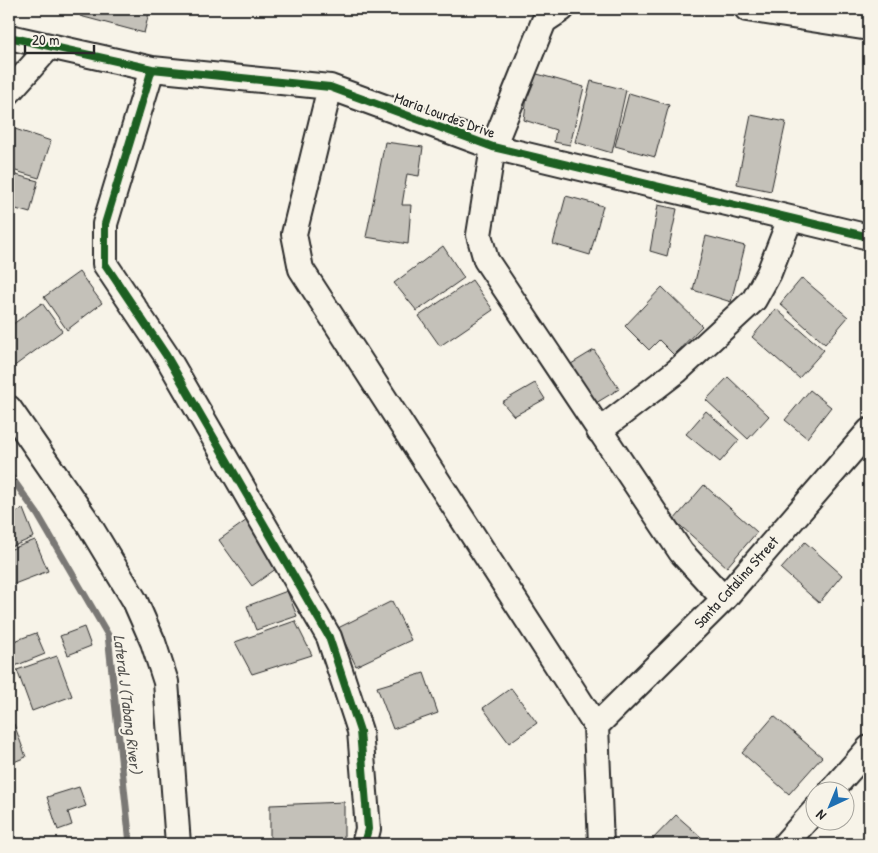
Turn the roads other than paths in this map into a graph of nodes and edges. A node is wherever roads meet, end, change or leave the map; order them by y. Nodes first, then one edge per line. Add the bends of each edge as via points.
1 (562, 9) edge
2 (747, 9) edge
3 (869, 28) edge
4 (9, 36) edge
5 (50, 46) junction
6 (152, 69) junction
7 (330, 87) junction
8 (9, 92) edge
9 (493, 147) junction
10 (790, 219) junction
11 (869, 237) edge
12 (9, 408) edge
13 (869, 430) edge
14 (599, 431) junction
15 (724, 599) junction
16 (596, 726) junction
17 (869, 748) edge
18 (841, 780) edge
19 (806, 820) edge
20 (178, 844) edge
21 (364, 844) edge
22 (600, 844) edge
23 (785, 844) edge

1 - 9 street via 544,21
2 - 3 street
4 - 5 street, Maria Lourdes Drive
5 - 6 street, Maria Lourdes Drive
5 - 8 street
6 - 7 street, Maria Lourdes Drive
6 - 21 street via 106,224 105,264 166,354 329,637 360,731 368,829
7 - 9 street, Maria Lourdes Drive
7 - 16 street via 294,234 301,269
9 - 10 street, Maria Lourdes Drive
9 - 14 street via 479,235 486,260
10 - 11 street, Maria Lourdes Drive
10 - 14 street via 769,273 754,300 677,372
12 - 20 street via 85,518 135,601 153,642 166,682
13 - 15 street, Santa Catalina Street
14 - 15 street via 681,552
15 - 16 street, Santa Catalina Street
16 - 22 street
17 - 18 street
19 - 23 street

